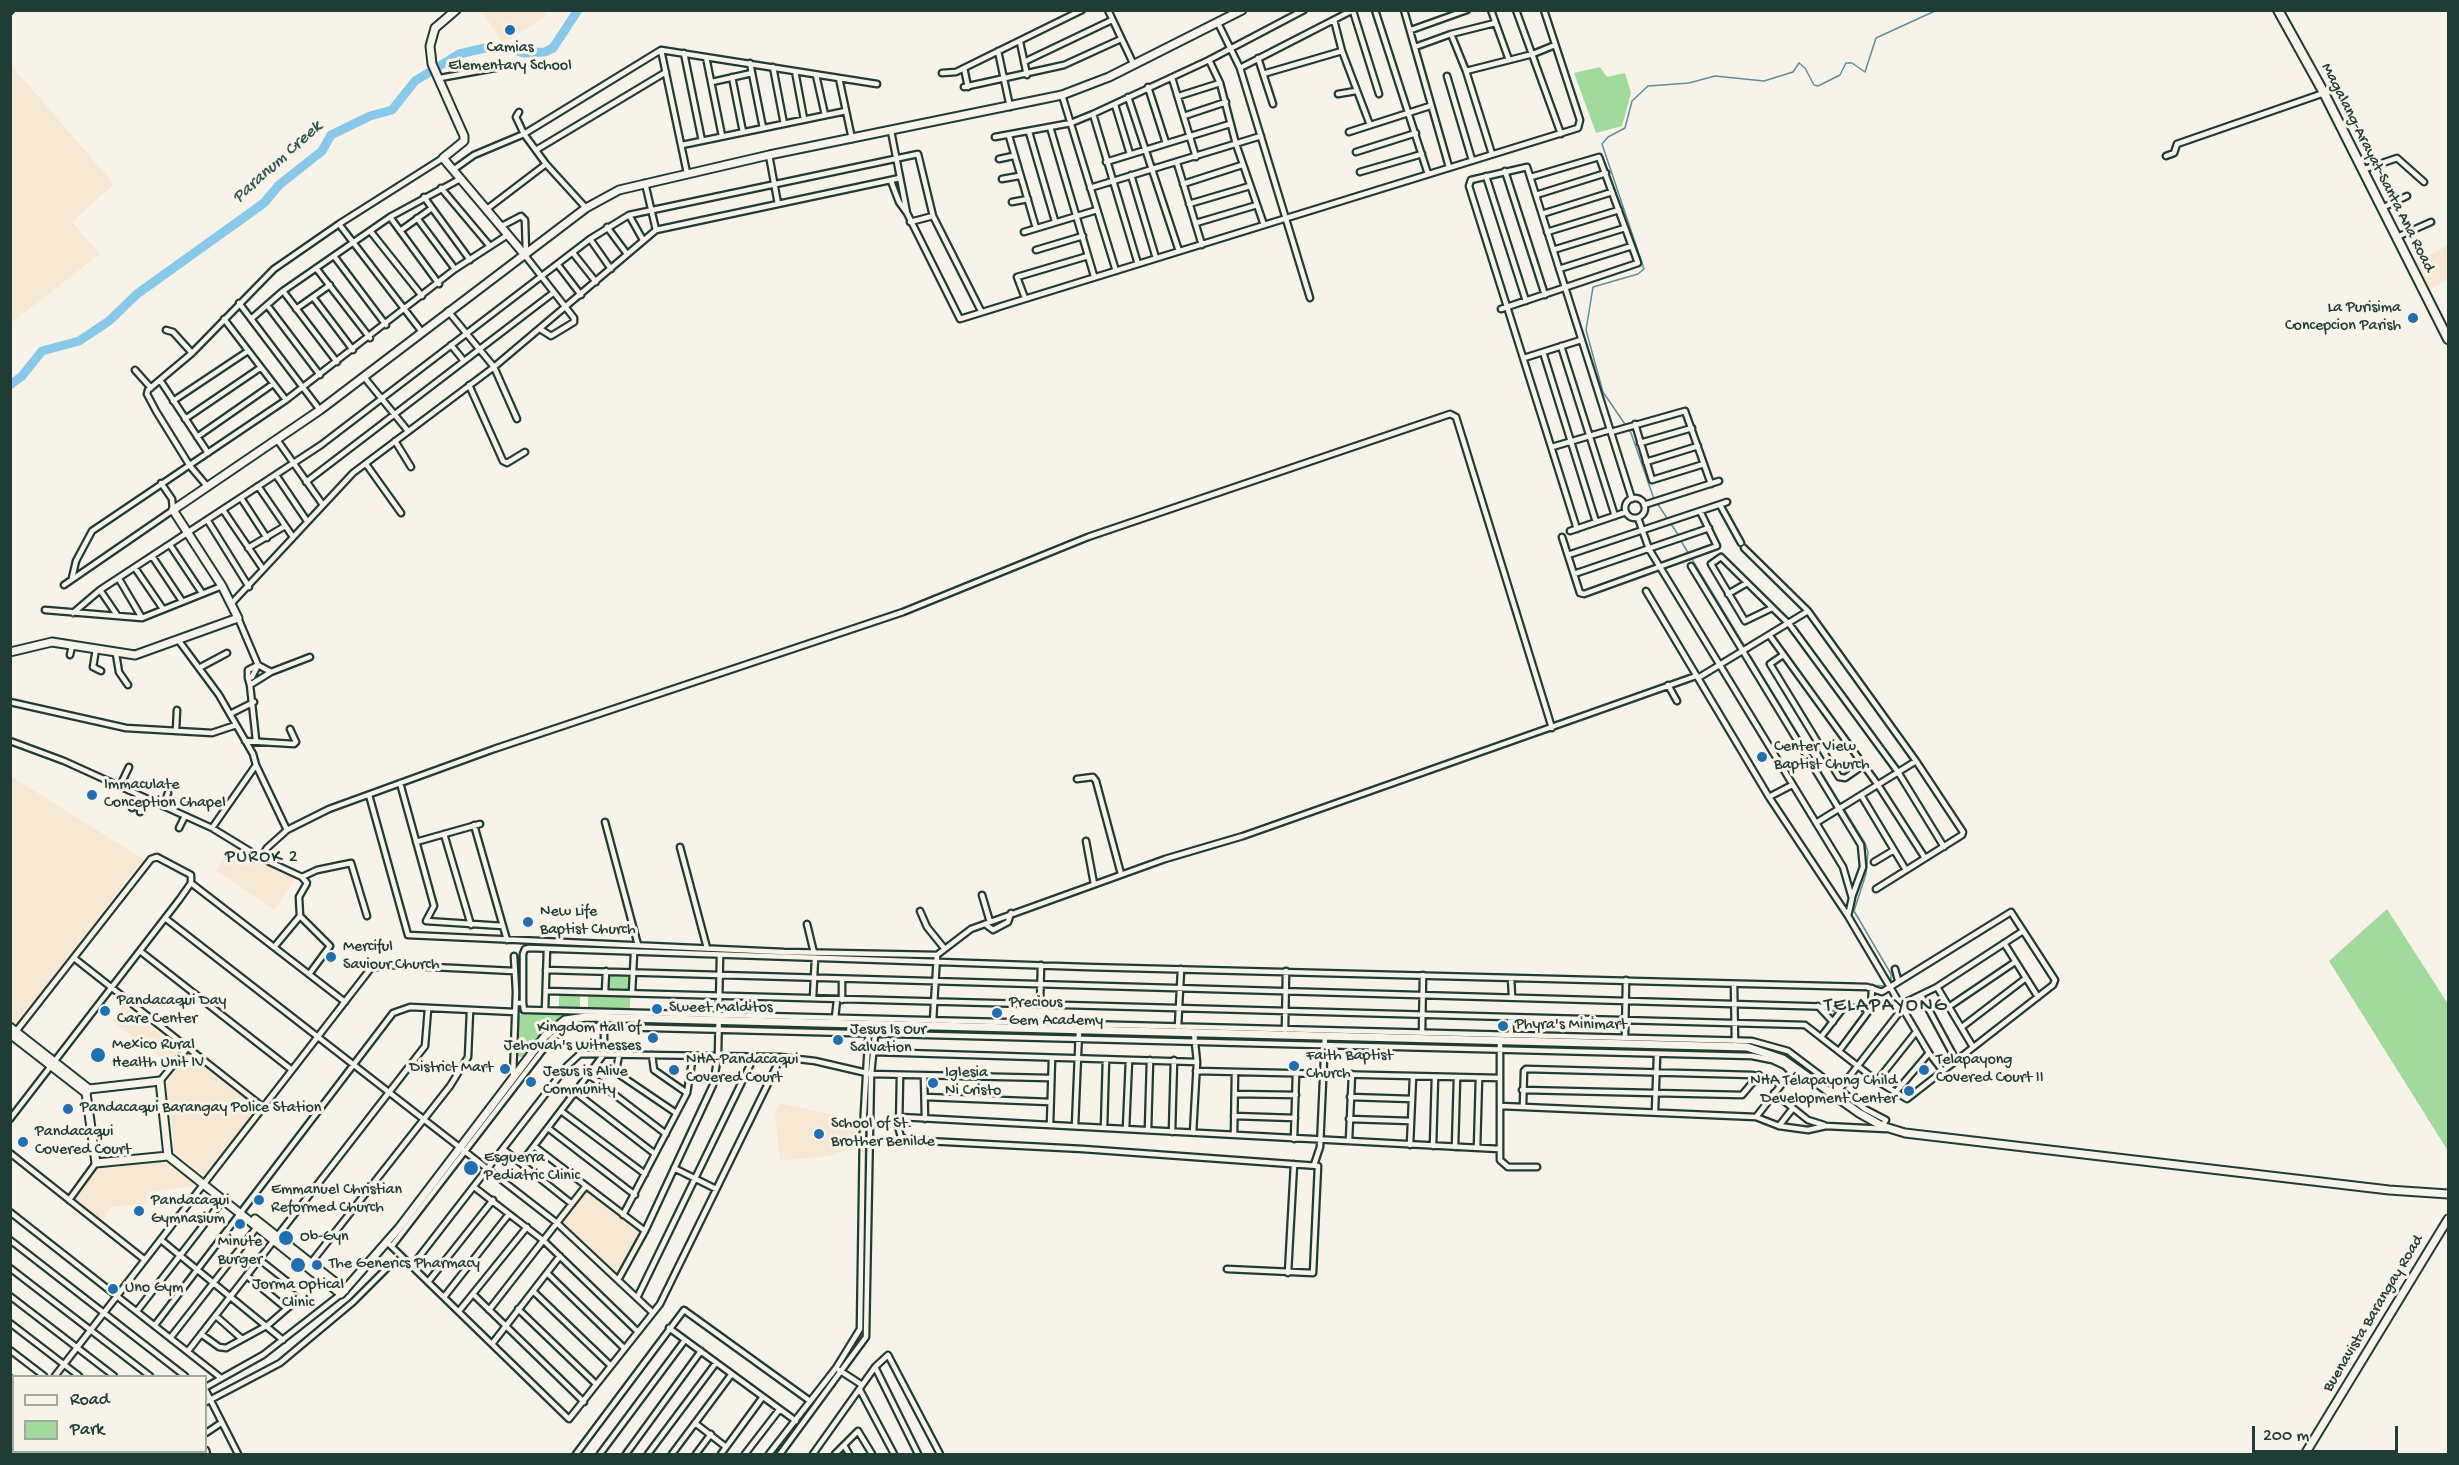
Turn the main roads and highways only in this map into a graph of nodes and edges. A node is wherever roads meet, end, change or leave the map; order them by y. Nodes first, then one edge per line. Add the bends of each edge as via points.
1 (2278, 10) edge
2 (2446, 327) edge
3 (2448, 339) edge

1 - 2 main road, Magalang-Arayat-Santa Ana Road
2 - 3 main road, Magalang-Arayat-Santa Ana Road

